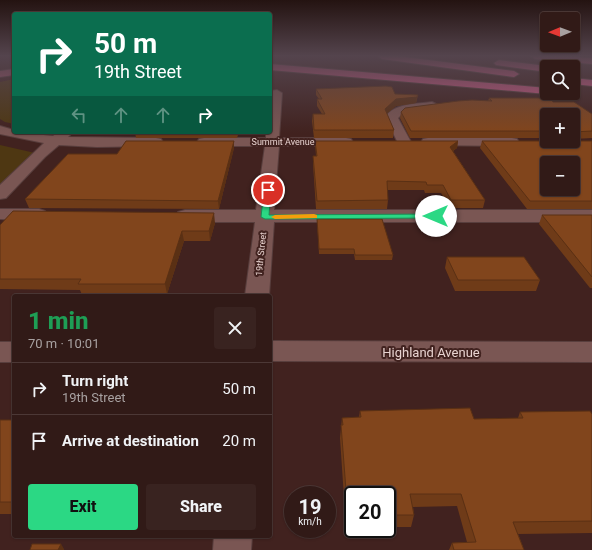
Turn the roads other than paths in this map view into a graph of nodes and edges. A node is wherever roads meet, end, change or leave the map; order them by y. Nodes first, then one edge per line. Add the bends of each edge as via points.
1 (441, 82) edge
2 (580, 82) edge
3 (592, 83) edge
4 (540, 90) edge
5 (274, 94) edge
6 (445, 105) edge
7 (0, 130) edge
8 (12, 133) edge
9 (15, 134) edge
10 (23, 136) junction
11 (62, 136) edge
12 (171, 142) edge
13 (273, 142) junction
14 (359, 142) edge
15 (389, 142) edge
16 (404, 142) junction
17 (529, 142) edge
18 (5, 144) dead end
19 (261, 159) junction
20 (0, 194) edge
21 (0, 214) edge
22 (54, 215) edge
23 (170, 216) edge
24 (592, 216) edge
25 (265, 217) junction
26 (257, 294) edge
27 (272, 351) edge
28 (0, 352) edge
29 (12, 352) edge
30 (592, 352) edge
31 (233, 538) edge
32 (232, 550) edge

1 - 4 highway
2 - 3 highway
5 - 13 street, 19th Street
6 - 16 street via 400,110 394,113 392,121
7 - 8 street
9 - 10 street
10 - 11 street
10 - 18 street
11 - 12 street via 84,143
11 - 20 street
13 - 14 street, Summit Avenue
13 - 19 street, 19th Street
13 - 19 street, Summit Avenue via 191,142 234,149
15 - 16 street
16 - 17 street
19 - 25 street, 19th Street
21 - 22 street
23 - 25 street
24 - 25 street
25 - 26 street, 19th Street
27 - 30 street, Highland Avenue
28 - 29 street
31 - 32 street

